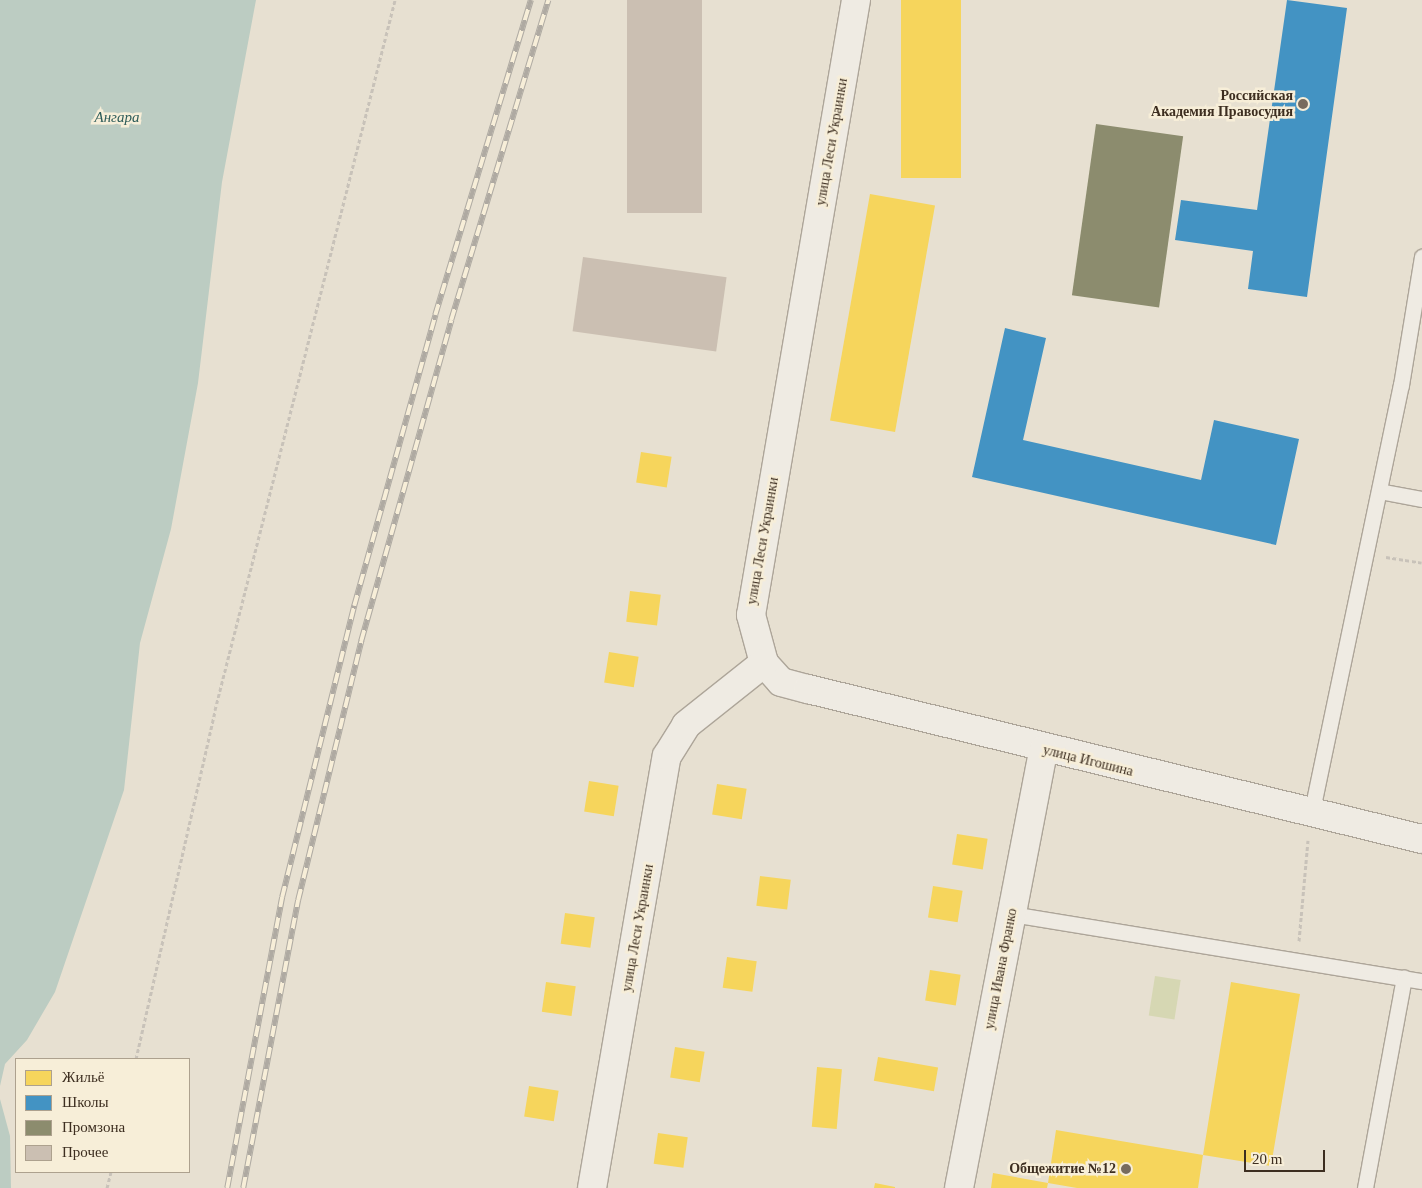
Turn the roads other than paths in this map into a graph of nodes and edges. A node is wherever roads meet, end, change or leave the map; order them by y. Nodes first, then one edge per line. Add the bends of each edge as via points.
1 (856, 0) edge
2 (1422, 257) edge
3 (1379, 491) junction
4 (1422, 499) edge
5 (764, 663) junction
6 (1043, 750) junction
7 (1311, 815) junction
8 (1422, 839) edge
9 (1012, 914) junction
10 (1404, 978) junction
11 (1422, 982) edge
12 (592, 1188) edge
13 (959, 1188) edge
14 (1365, 1188) edge

1 - 5 street, улица Леси Украинки via 751,615
2 - 3 lane
3 - 4 lane
3 - 7 lane
5 - 6 street, улица Игошина via 782,682
5 - 12 street, улица Леси Украинки via 686,725 668,756
6 - 7 street, улица Игошина
6 - 9 street, улица Ивана Франко
7 - 8 street, улица Игошина
9 - 10 lane
9 - 13 street, улица Ивана Франко
10 - 11 lane
10 - 14 lane

